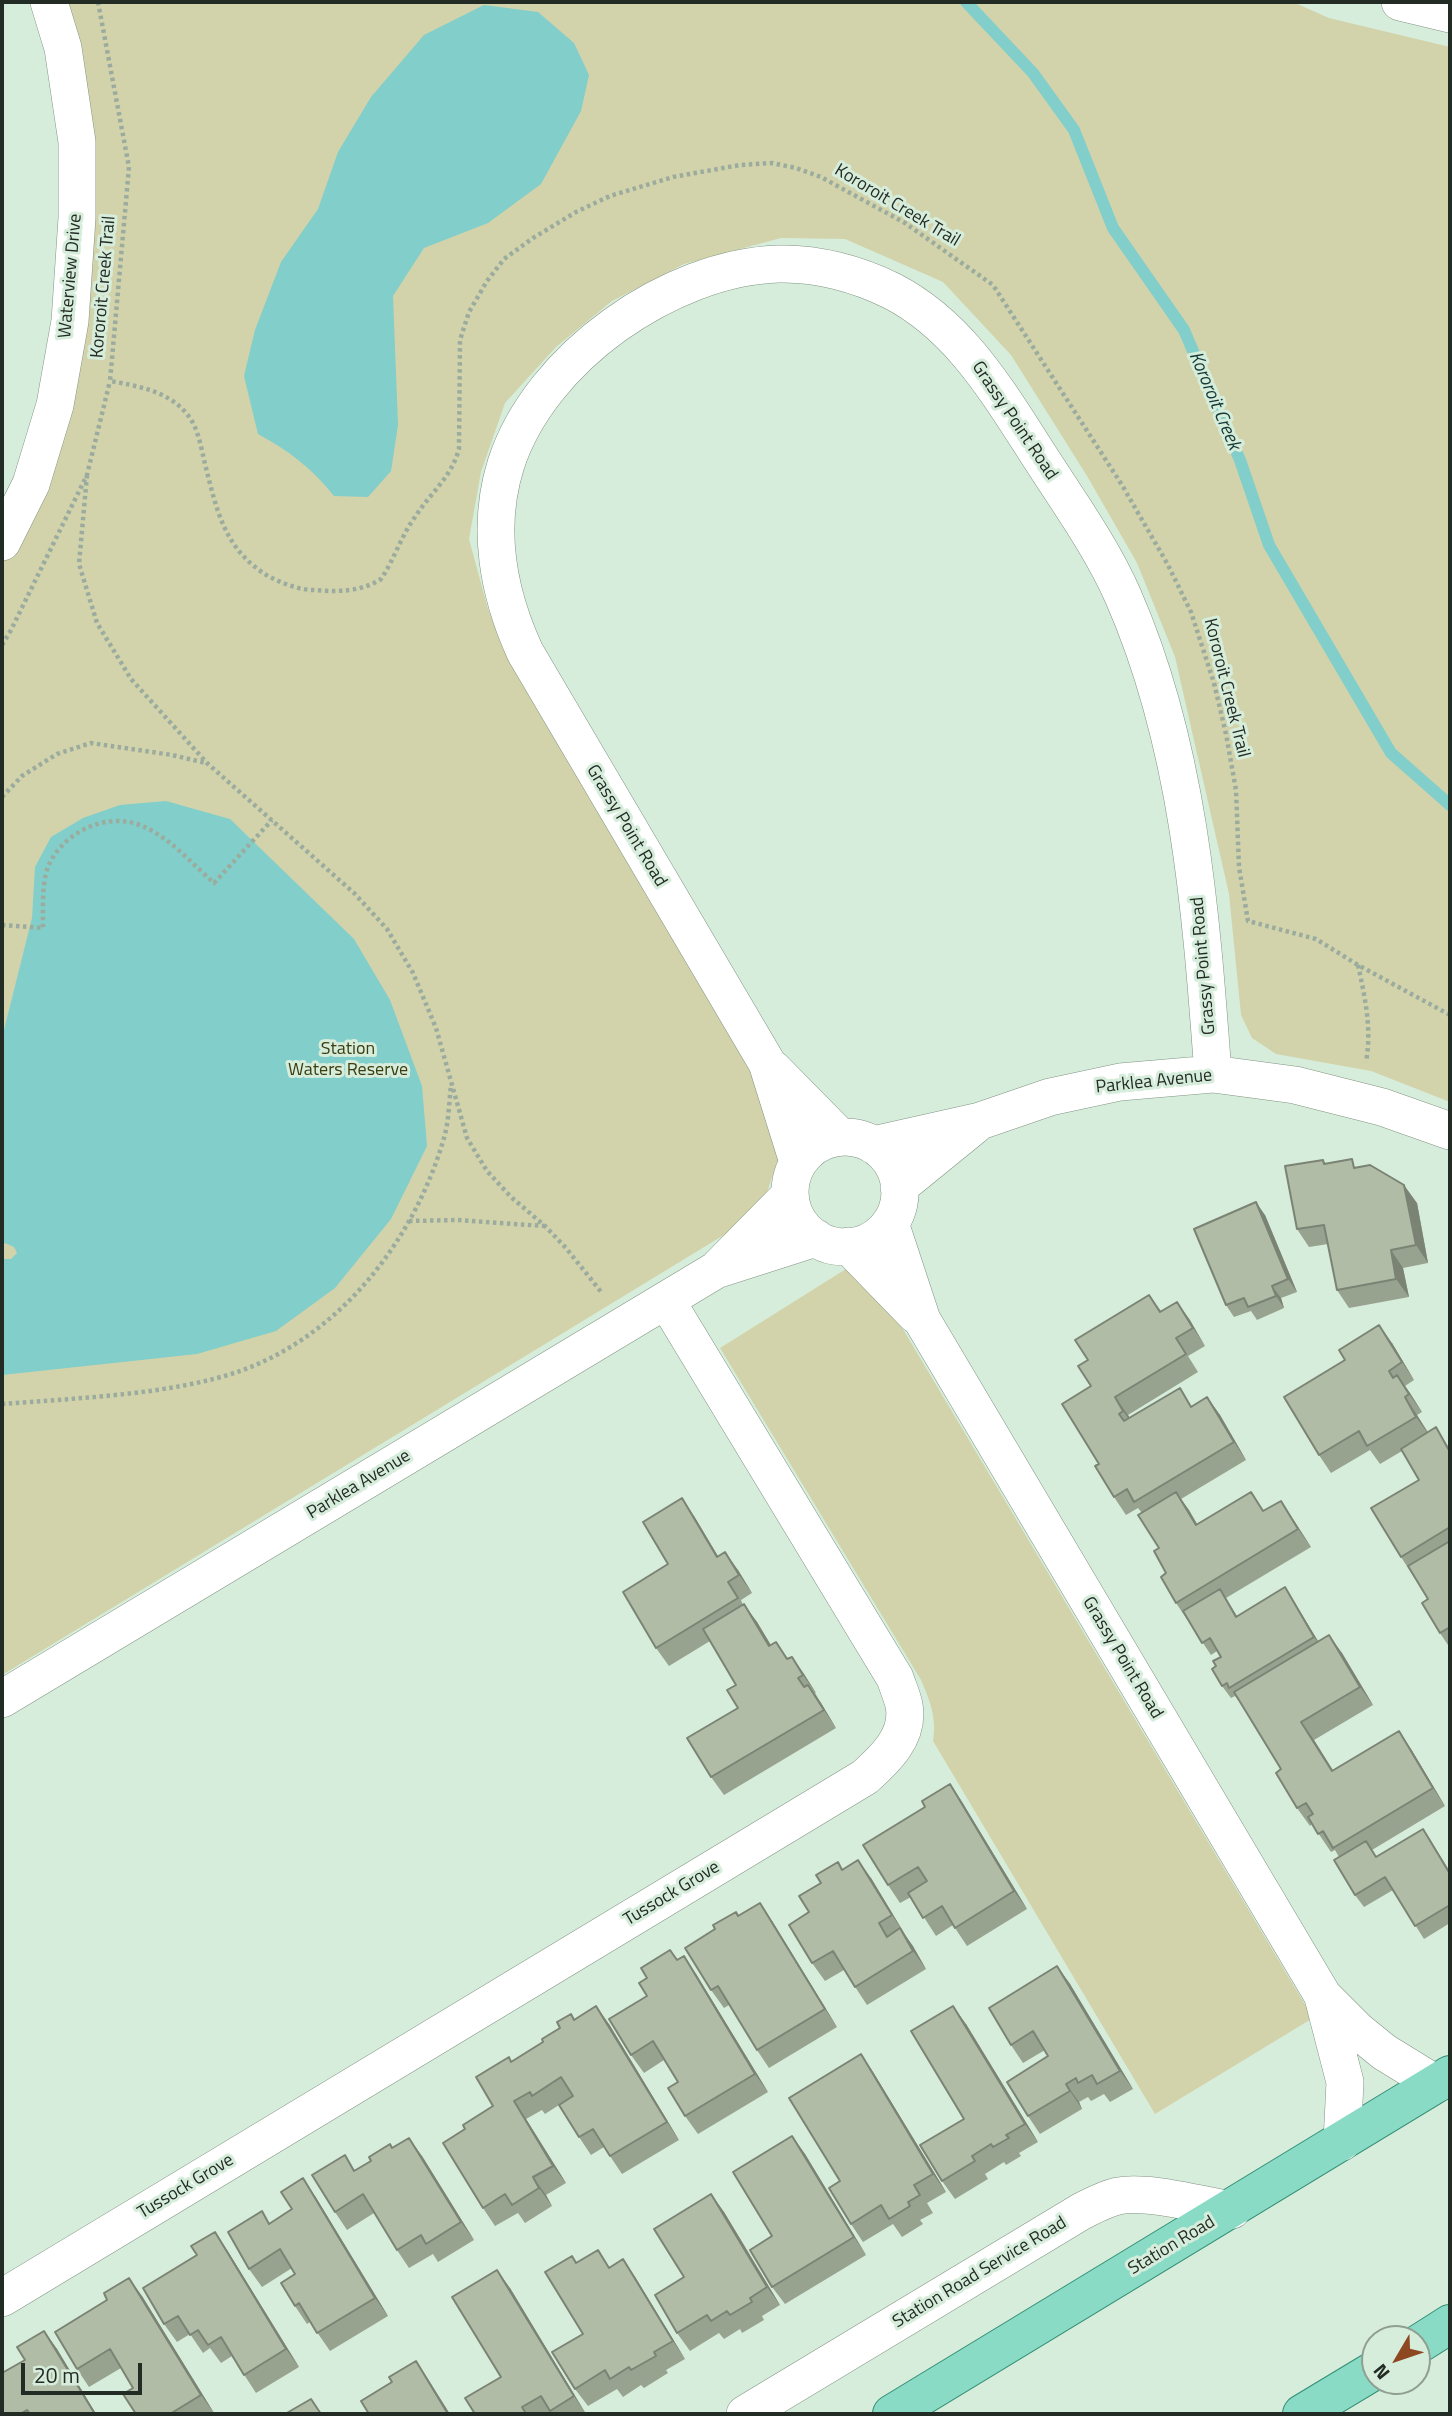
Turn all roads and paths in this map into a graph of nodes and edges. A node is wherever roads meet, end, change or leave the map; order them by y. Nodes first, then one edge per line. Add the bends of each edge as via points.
1 (49, 2) edge
2 (98, 2) edge
3 (1401, 2) edge
4 (1450, 14) edge
5 (110, 381) junction
6 (87, 475) junction
7 (2, 542) edge
8 (2, 645) edge
9 (207, 763) junction
10 (2, 797) edge
11 (272, 820) junction
12 (2, 925) edge
13 (1358, 965) junction
14 (1450, 1015) edge
15 (767, 1063) junction
16 (1213, 1074) junction
17 (451, 1081) junction
18 (1359, 1100) junction
19 (980, 1121) junction
20 (1450, 1131) edge
21 (856, 1141) junction
22 (794, 1178) junction
23 (899, 1187) junction
24 (409, 1221) junction
25 (890, 1223) junction
26 (545, 1226) junction
27 (833, 1242) junction
28 (716, 1270) junction
29 (666, 1300) junction
30 (922, 1320) junction
31 (625, 1325) junction
32 (2, 1404) edge
33 (2, 1699) edge
34 (1323, 1996) junction
35 (1443, 2080) edge
36 (1342, 2142) junction
37 (1232, 2210) junction
38 (2, 2298) edge
39 (1450, 2325) edge
40 (1431, 2337) edge
41 (1361, 2378) edge
42 (745, 2414) edge
43 (892, 2414) edge
44 (1302, 2414) edge

1 - 7 street, Waterview Drive via 63,48 77,142 70,321 55,405 31,484
2 - 5 path, Kororoit Creek Trail via 129,167
3 - 4 street
5 - 6 path
5 - 13 path, Kororoit Creek Trail via 155,390 188,414 226,533 253,566 278,581 307,590 337,592 373,584 381,579 414,517 455,462 460,340 469,312 504,259 610,195 673,177 772,163 821,177 905,223 965,264 993,285 1007,305 1122,485 1191,612 1226,734 1236,790 1238,867 1248,920 1316,939
6 - 8 path
6 - 9 path via 79,564 97,623 131,679
9 - 10 path via 91,743 57,754 22,776
9 - 11 path
11 - 12 path via 214,883 159,834 136,823 112,821 91,826 73,836 51,861 43,928
11 - 17 path via 387,929 436,1028
13 - 14 path, Kororoit Creek Trail
13 - 18 path via 1369,1045
15 - 16 street, Grassy Point Road via 525,652 502,589 496,513 505,466 521,428 567,364 648,305 690,283 778,264 850,274 891,290 957,339 988,377 1122,592 1156,679 1177,768 1195,875
15 - 21 street, Grassy Point Road
15 - 22 street, Grassy Point Road
16 - 18 street, Parklea Avenue via 1295,1085
16 - 19 street, Parklea Avenue via 1120,1082 1050,1097
17 - 24 path via 445,1135
17 - 26 path via 467,1138 487,1171
18 - 20 street, Parklea Avenue
19 - 21 street, Parklea Avenue
19 - 23 street, Parklea Avenue
21 - 22 street via 816,1145
21 - 23 street via 892,1163
22 - 27 street via 797,1220
22 - 28 street, Parklea Avenue
23 - 25 street
24 - 26 path
24 - 32 path via 390,1253 342,1307 290,1346 243,1370 178,1387
25 - 27 street via 872,1240
25 - 30 street, Grassy Point Road
26 - 31 path
27 - 28 street, Parklea Avenue
27 - 30 street, Grassy Point Road
28 - 29 street, Parklea Avenue
29 - 31 street, Parklea Avenue
29 - 38 street, Tussock Grove via 895,1678 905,1707 893,1749 865,1777
30 - 34 street, Grassy Point Road
31 - 33 street, Parklea Avenue
34 - 35 street, Grassy Point Road via 1384,2052
34 - 36 street, Grassy Point Road via 1345,2082
35 - 36 main road, Station Road
36 - 37 main road, Station Road
37 - 42 street, Station Road Service Road via 1140,2195 1103,2201
37 - 43 main road, Station Road
39 - 40 main road
41 - 44 main road

